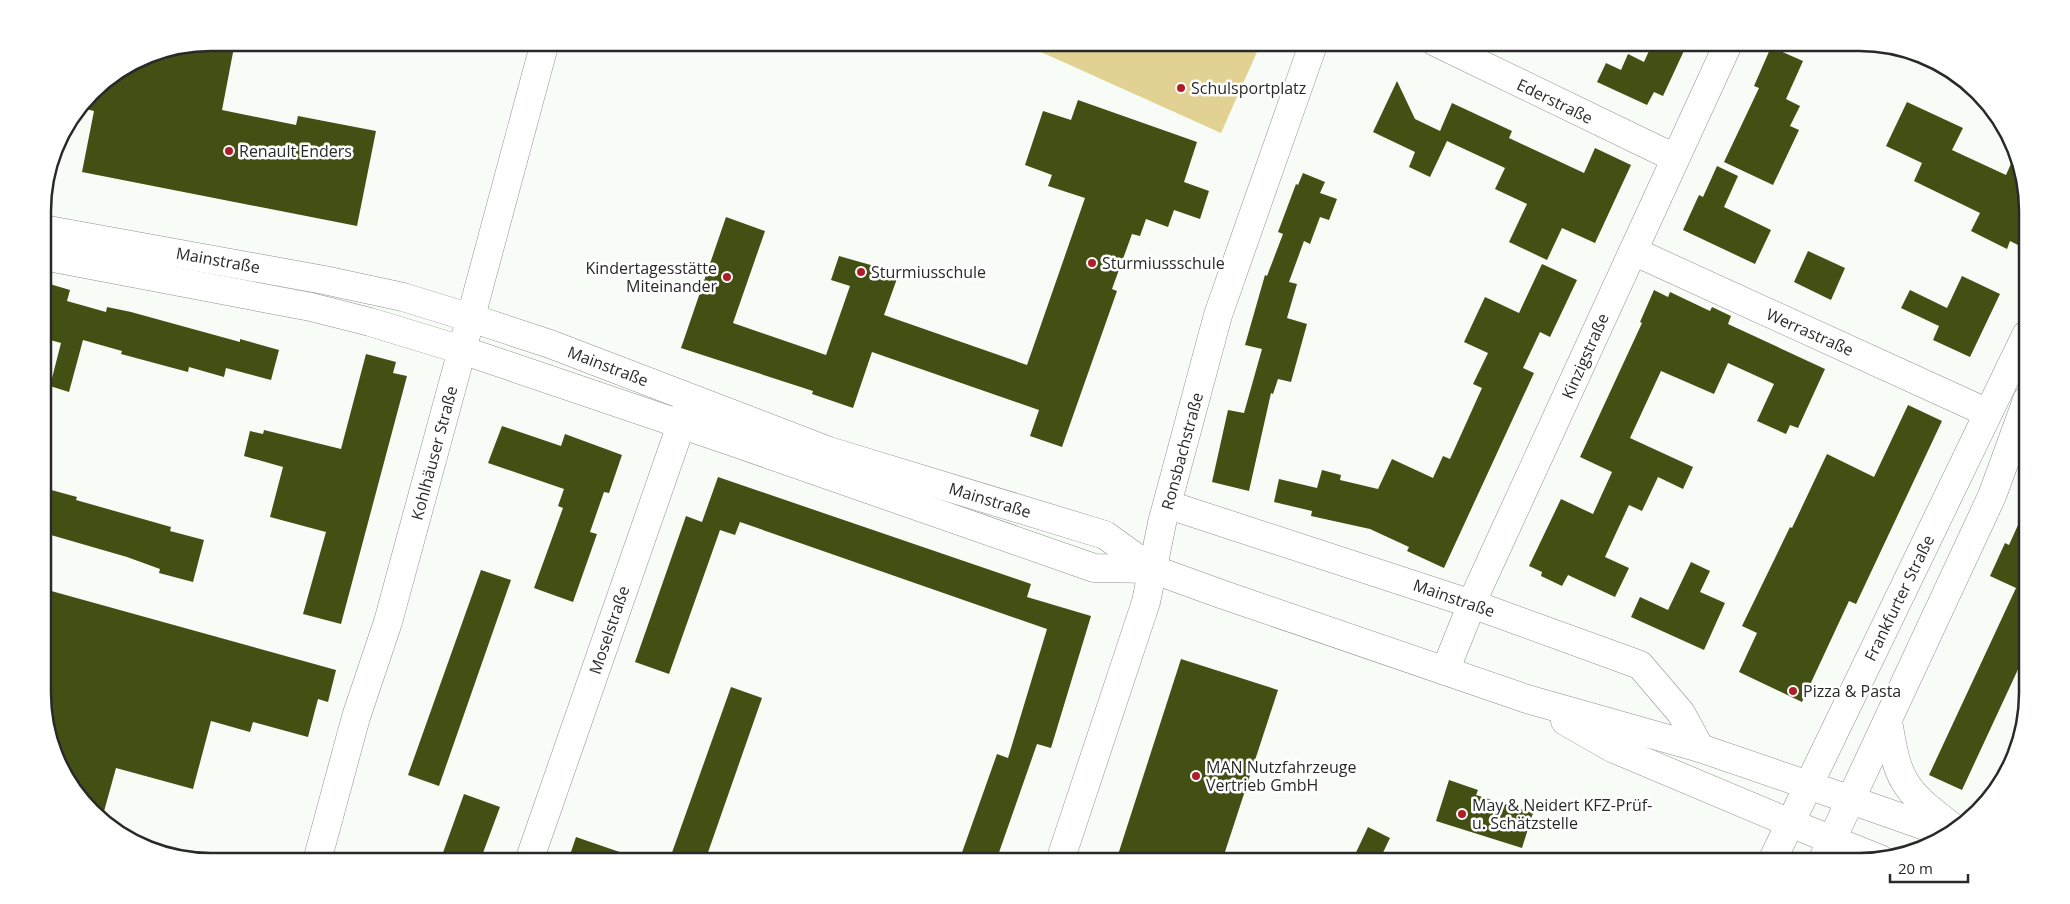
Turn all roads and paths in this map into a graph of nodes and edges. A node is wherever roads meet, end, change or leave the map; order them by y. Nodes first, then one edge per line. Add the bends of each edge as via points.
1 (1311, 51) edge
2 (1454, 51) edge
3 (1725, 51) edge
4 (542, 52) edge
5 (1675, 158) junction
6 (52, 231) edge
7 (1632, 251) junction
8 (52, 258) edge
9 (471, 318) junction
10 (2019, 349) edge
11 (462, 350) junction
12 (690, 398) junction
13 (1988, 413) junction
14 (2019, 422) edge
15 (680, 424) junction
16 (1168, 505) junction
17 (1152, 569) junction
18 (1472, 604) junction
19 (1445, 671) junction
20 (1527, 699) junction
21 (1888, 722) junction
22 (1700, 748) junction
23 (1808, 785) junction
24 (1849, 800) junction
25 (1790, 823) junction
26 (1949, 825) edge
27 (1939, 831) edge
28 (1827, 850) edge
29 (1063, 852) edge
30 (1776, 852) edge
31 (319, 853) edge
32 (532, 853) edge

1 - 16 main road, Ronsbachstraße via 1218,315
2 - 5 main road, Ederstraße
3 - 5 main road, Kinzigstraße
4 - 9 main road, Kohlhäuser Straße
5 - 7 main road, Kinzigstraße
6 - 9 main road, Mainstraße via 324,280 402,297
7 - 13 main road, Werrastraße
7 - 18 main road, Kinzigstraße
8 - 11 main road, Mainstraße via 311,307
9 - 11 main road, Kohlhäuser Straße
9 - 12 main road, Mainstraße via 550,344
10 - 13 main road, Frankfurter Straße
11 - 15 main road, Mainstraße
11 - 31 main road, Kohlhäuser Straße via 388,622 356,717
12 - 15 main road, Moselstraße
12 - 17 main road, Mainstraße via 829,451 1105,535
13 - 23 main road, Frankfurter Straße
14 - 21 main road via 1992,496
15 - 17 main road, Mainstraße via 1094,568
15 - 32 main road, Moselstraße
16 - 17 main road, Ronsbachstraße
16 - 18 main road, Mainstraße
17 - 19 main road, Mainstraße
17 - 29 main road, Ronsbachstraße via 1146,602 1124,672
18 - 19 main road, Kinzigstraße
18 - 22 main road, Mainstraße via 1640,665 1682,713
19 - 20 main road, Mainstraße
20 - 22 main road, Mainstraße
20 - 25 main road, Mainstraße via 1612,748
21 - 24 main road
21 - 26 main road via 1905,782 1923,804
22 - 23 main road, Mainstraße
23 - 24 main road, Mainstraße
23 - 25 main road, Frankfurter Straße
24 - 27 main road, Mainstraße
24 - 28 main road
25 - 28 main road, Mainstraße
25 - 30 main road, Frankfurter Straße

